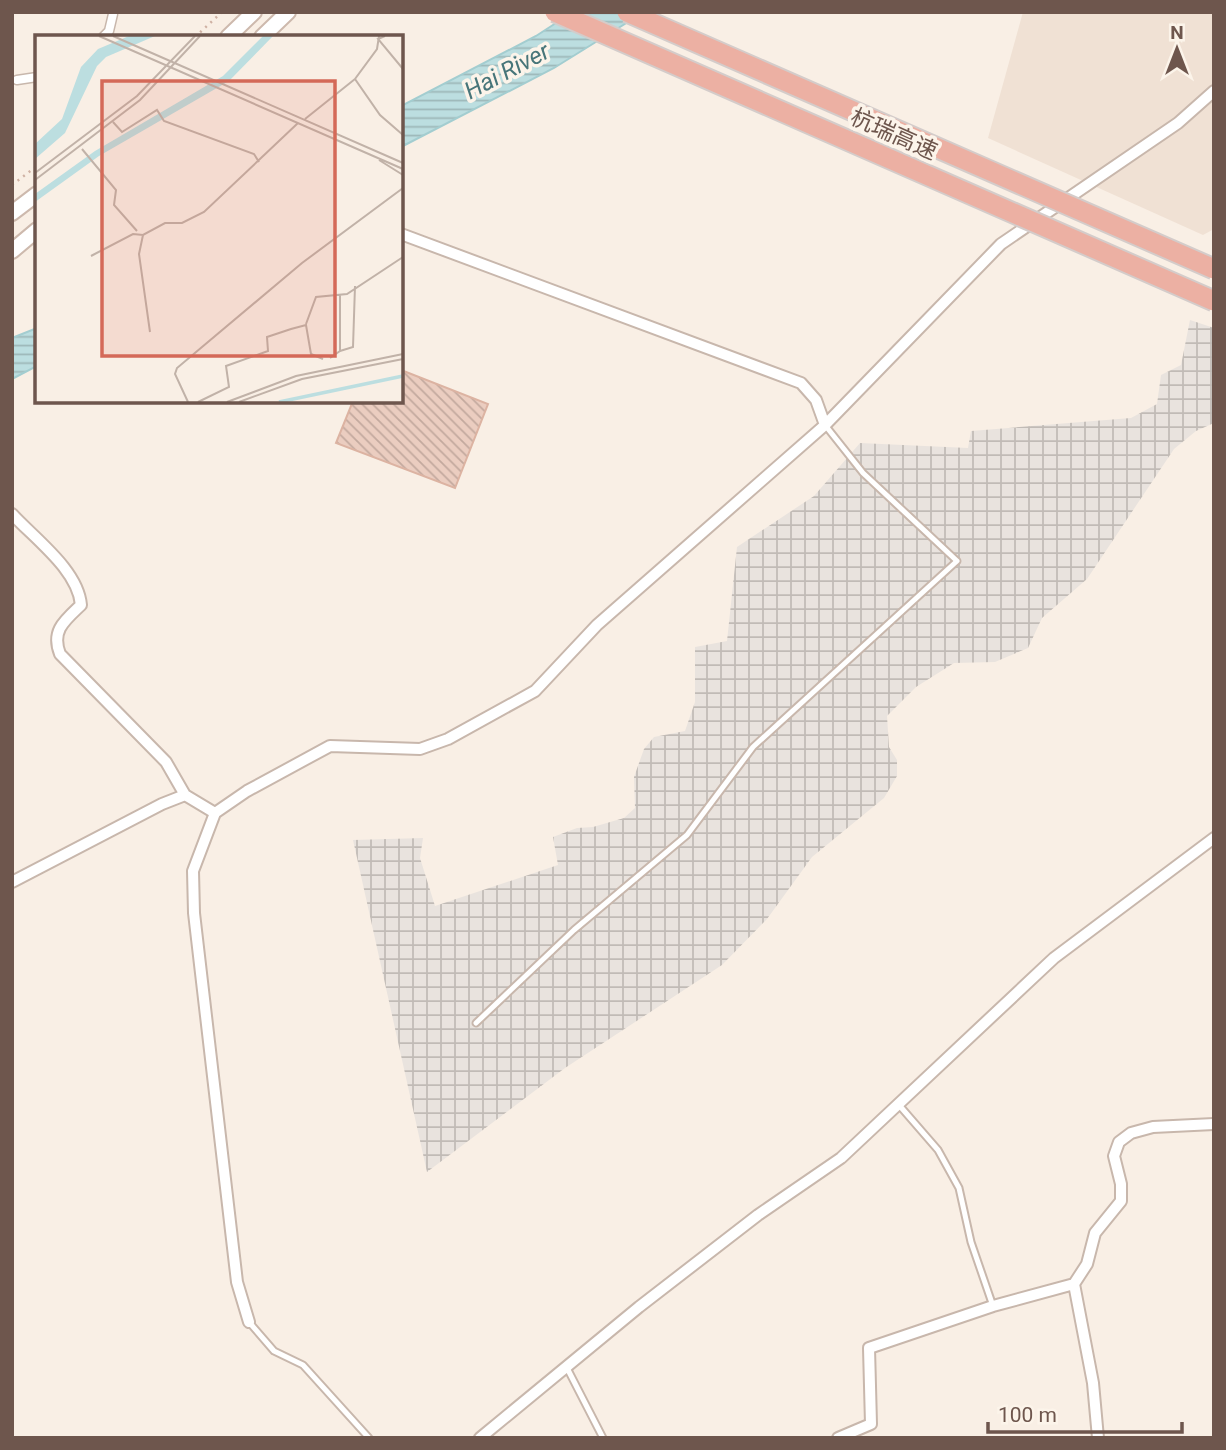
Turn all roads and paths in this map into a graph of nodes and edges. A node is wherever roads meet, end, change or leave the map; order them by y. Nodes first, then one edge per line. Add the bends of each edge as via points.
1 (222, 12) edge
2 (254, 12) edge
3 (288, 12) edge
4 (555, 12) edge
5 (627, 12) edge
6 (113, 14) dead end
7 (105, 35) edge
8 (197, 35) edge
9 (230, 35) edge
10 (264, 35) edge
11 (35, 77) edge
12 (17, 80) dead end
13 (1214, 92) edge
14 (35, 168) edge
15 (12, 185) edge
16 (35, 196) edge
17 (12, 213) edge
18 (35, 232) edge
19 (402, 234) edge
20 (12, 251) edge
21 (1214, 270) edge
22 (1214, 301) edge
23 (825, 425) junction
24 (12, 514) edge
25 (185, 795) junction
26 (215, 813) junction
27 (1214, 838) edge
28 (12, 882) edge
29 (476, 1023) dead end
30 (899, 1105) junction
31 (1214, 1124) edge
32 (1074, 1284) junction
33 (993, 1306) junction
34 (249, 1322) joint
35 (566, 1366) junction
36 (369, 1438) edge
37 (480, 1438) edge
38 (603, 1438) edge
39 (838, 1438) edge
40 (1098, 1438) edge

1 - 8 path
2 - 9 main road
3 - 10 main road
4 - 22 highway, 杭瑞高速, bridge
5 - 21 highway, 杭瑞高速, bridge
6 - 7 street
11 - 12 street
13 - 23 street via 1178,123 1001,244
14 - 15 path
16 - 17 main road
18 - 20 main road
19 - 23 street via 801,383 816,400
23 - 26 street via 597,625 535,691 421,749 330,746
23 - 29 lane via 863,473 957,561 753,747 687,835 574,930
24 - 25 street via 70,576 80,594 81,605 56,634 60,654 166,762
25 - 26 street
25 - 28 street
26 - 34 street via 193,870 194,913 235,1270
27 - 30 street via 1054,958
30 - 33 lane via 938,1150 953,1177
30 - 35 street via 841,1158 758,1215
31 - 32 street via 1153,1127 1130,1133 1119,1142 1114,1156 1121,1201 1094,1233 1087,1264
32 - 33 street
32 - 40 street
33 - 39 street via 869,1348 871,1424
34 - 36 lane via 274,1351 303,1365
35 - 37 street
35 - 38 lane

